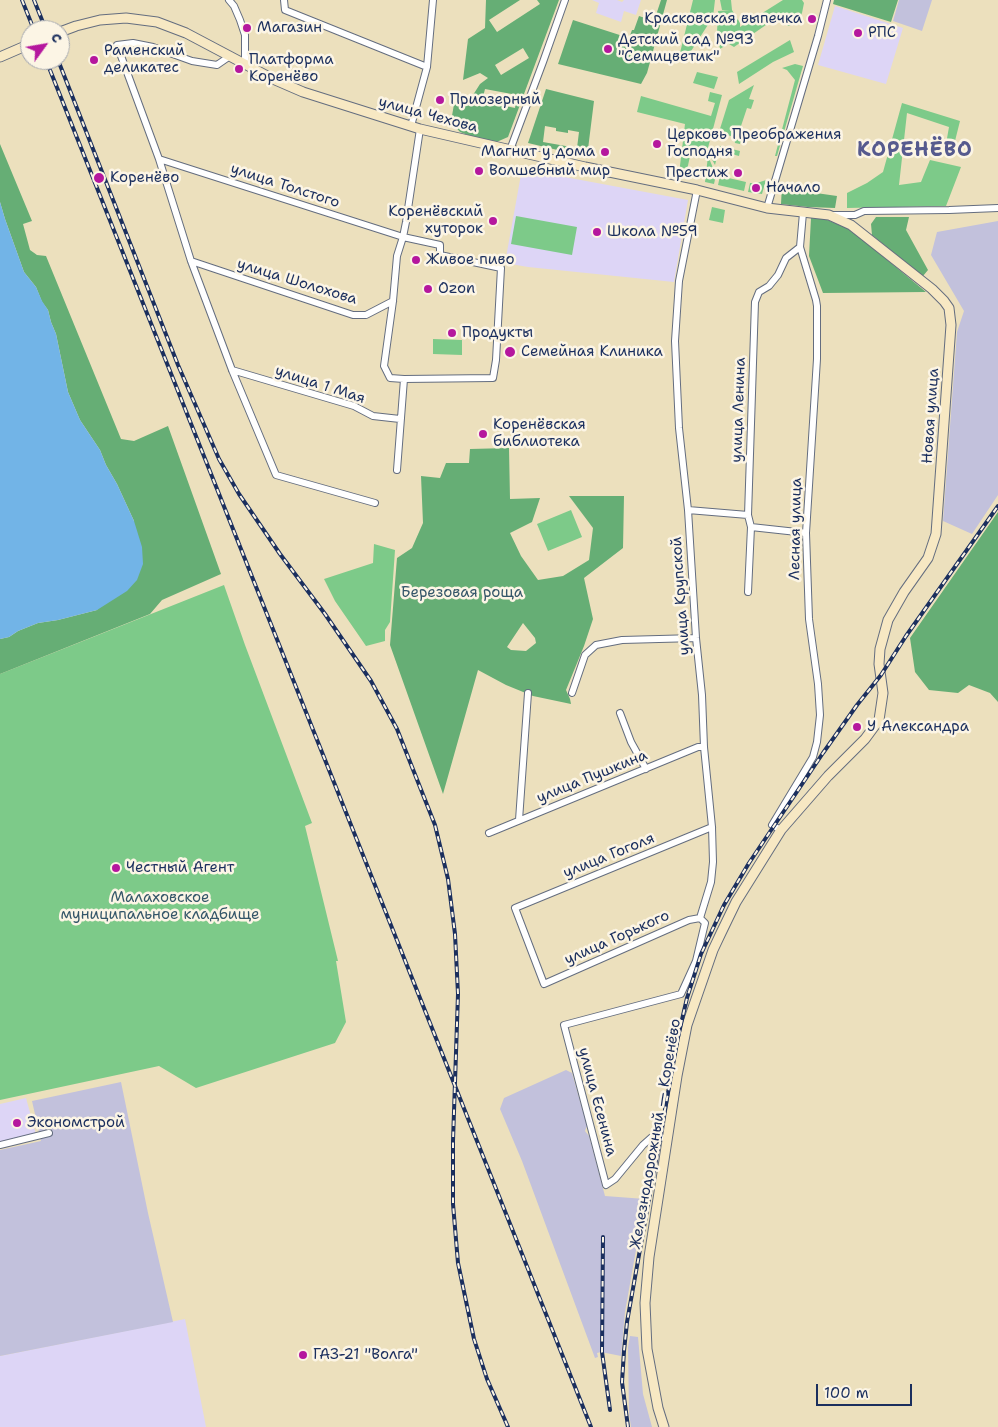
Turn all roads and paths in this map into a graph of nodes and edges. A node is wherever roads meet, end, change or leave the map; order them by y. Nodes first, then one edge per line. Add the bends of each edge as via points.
1 (229, 0) edge
2 (284, 0) edge
3 (433, 0) edge
4 (565, 0) edge
5 (827, 0) edge
6 (70, 28) edge
7 (20, 48) edge
8 (230, 56) junction
9 (0, 57) edge
10 (245, 65) junction
11 (426, 67) junction
12 (416, 127) junction
13 (510, 150) junction
14 (159, 159) junction
15 (697, 190) junction
16 (766, 208) junction
17 (998, 208) edge
18 (802, 213) junction
19 (829, 215) junction
20 (855, 215) junction
21 (851, 224) junction
22 (403, 237) junction
23 (800, 247) junction
24 (191, 262) junction
25 (393, 301) junction
26 (232, 370) junction
27 (404, 380) junction
28 (400, 419) junction
29 (396, 470) dead end
30 (375, 503) dead end
31 (688, 510) junction
32 (748, 515) junction
33 (751, 527) junction
34 (806, 533) junction
35 (748, 592) dead end
36 (696, 638) junction
37 (879, 664) joint
38 (528, 693) dead end
39 (572, 693) dead end
40 (620, 713) dead end
41 (704, 747) junction
42 (646, 769) junction
43 (519, 820) junction
44 (712, 827) junction
45 (781, 830) junction
46 (489, 833) dead end
47 (700, 918) junction
48 (544, 984) joint
49 (564, 1025) joint
50 (49, 1133) dead end
51 (667, 1138) junction
52 (0, 1145) edge
53 (664, 1427) edge

1 - 10 street via 245,35
2 - 11 street via 285,10
3 - 11 street
4 - 13 street
5 - 16 street
6 - 8 main road, улица Чехова via 100,20 126,18 157,22
7 - 9 main road
8 - 10 main road, улица Чехова
8 - 14 street via 217,65 192,61 153,46 132,42 117,45
10 - 12 main road, улица Чехова via 303,92
11 - 12 street
12 - 13 main road, улица Чехова
12 - 22 street
13 - 15 main road, улица Чехова
14 - 22 street, улица Толстого
14 - 24 street
15 - 16 main road, улица Чехова
15 - 31 street, улица Крупской via 678,281 675,341 679,428
16 - 18 main road, улица Чехова
17 - 20 street, Новая улица via 864,211
18 - 19 main road, Новая улица
18 - 23 street, Лесная улица
19 - 20 street, Новая улица
19 - 21 main road, Новая улица
20 - 21 street via 850,220
21 - 37 main road, Новая улица via 944,301 949,308 951,325 936,534 928,558 888,620
22 - 25 street via 397,256
22 - 27 street, улица Толстого via 440,245 440,255 501,268 493,378
23 - 32 street, улица Ленина via 786,258 778,275 759,292 755,302
23 - 34 street, Лесная улица via 816,300 817,359
24 - 25 street, улица Шолохова via 353,315 366,315
24 - 26 street
25 - 27 street via 384,366 390,378
26 - 28 street, улица 1 Мая via 354,406 373,416
26 - 30 street via 276,475
27 - 28 street
28 - 29 street
31 - 32 street
31 - 36 street, улица Крупской
32 - 33 street, улица Ленина
33 - 34 street
33 - 35 street, улица Ленина
34 - 45 street, Лесная улица via 809,619 820,716 813,757 772,825
36 - 39 street via 622,640 596,645 585,655
36 - 41 street, улица Крупской
37 - 45 main road, Железнодорожный — Коренёво via 883,693 879,720
38 - 43 street
40 - 42 street via 630,742
41 - 42 street, улица Пушкина
41 - 44 street, улица Крупской
42 - 43 street, улица Пушкина
43 - 46 street, улица Пушкина
44 - 47 street, улица Крупской via 711,882
44 - 48 street, улица Гоголя via 515,908
45 - 51 main road, Железнодорожный — Коренёво via 736,902 713,950 687,1025
47 - 48 street, улица Горького
47 - 49 street, улица Крупской via 705,923 696,961 681,994
49 - 51 street, улица Есенина via 606,1185 616,1179 652,1137
50 - 52 street
51 - 53 main road, Железнодорожный — Коренёво via 649,1257 646,1303 647,1350

